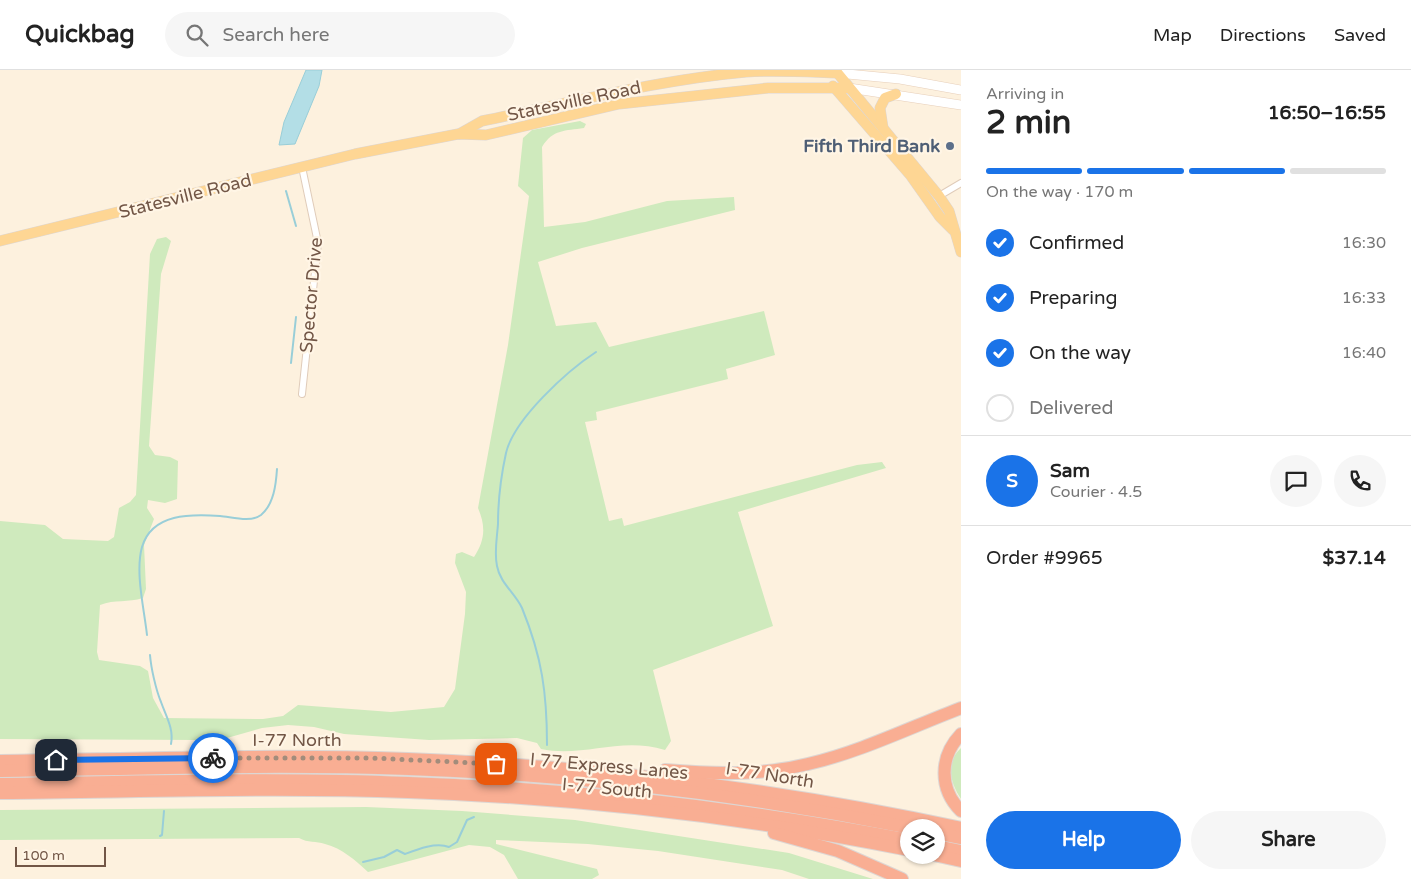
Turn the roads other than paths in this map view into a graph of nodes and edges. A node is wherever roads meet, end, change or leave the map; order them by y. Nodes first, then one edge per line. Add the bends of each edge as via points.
1 (773, 70) edge
2 (822, 71) edge
3 (836, 72) edge
4 (834, 88) junction
5 (849, 88) junction
6 (961, 90) edge
7 (617, 92) junction
8 (896, 94) junction
9 (619, 104) junction
10 (961, 105) edge
11 (885, 133) junction
12 (458, 134) junction
13 (302, 167) junction
14 (961, 182) edge
15 (940, 196) junction
16 (954, 231) junction
17 (0, 241) edge
18 (961, 252) edge
19 (302, 394) dead end
20 (961, 708) edge
21 (961, 734) edge
22 (0, 761) edge
23 (572, 769) junction
24 (0, 771) edge
25 (0, 784) edge
26 (0, 794) edge
27 (961, 811) edge
28 (711, 817) junction
29 (900, 826) edge
30 (961, 828) edge
31 (945, 834) edge
32 (900, 838) edge
33 (961, 838) edge
34 (900, 848) edge
35 (945, 848) edge
36 (961, 851) edge
37 (945, 857) edge
38 (961, 861) edge
39 (902, 879) edge

1 - 2 main road, Statesville Road
1 - 7 main road, Statesville Road via 682,80
2 - 3 main road, Statesville Road
2 - 4 main road
3 - 5 main road
3 - 6 main road, Statesville Road
4 - 5 main road, Statesville Road
4 - 9 main road, Statesville Road via 768,88
4 - 16 main road
5 - 8 main road, Statesville Road
5 - 11 main road
7 - 9 main road
7 - 12 main road, Statesville Road via 482,121
8 - 10 main road, Statesville Road
8 - 11 main road via 885,98 880,108 880,121
9 - 12 main road, Statesville Road via 486,136
11 - 15 main road
12 - 13 main road, Statesville Road
13 - 17 main road, Statesville Road
13 - 19 street, Spector Drive via 318,243
14 - 15 street
15 - 16 main road via 949,211
16 - 18 main road
20 - 23 highway via 838,755 788,768 716,774 586,764
21 - 27 highway via 948,753 944,773 947,790
22 - 23 highway, I-77 North via 292,758 445,761
23 - 30 highway, I-77 North via 766,792
24 - 29 highway, I 77 Express Lanes via 292,767 481,772 714,794
25 - 32 highway, I 77 Express Lanes via 301,780 480,786 675,803
26 - 28 highway, I-77 South via 284,790 407,792 561,801
28 - 34 highway, I-77 South
28 - 39 highway via 831,849
31 - 33 highway
35 - 36 highway
37 - 38 highway

